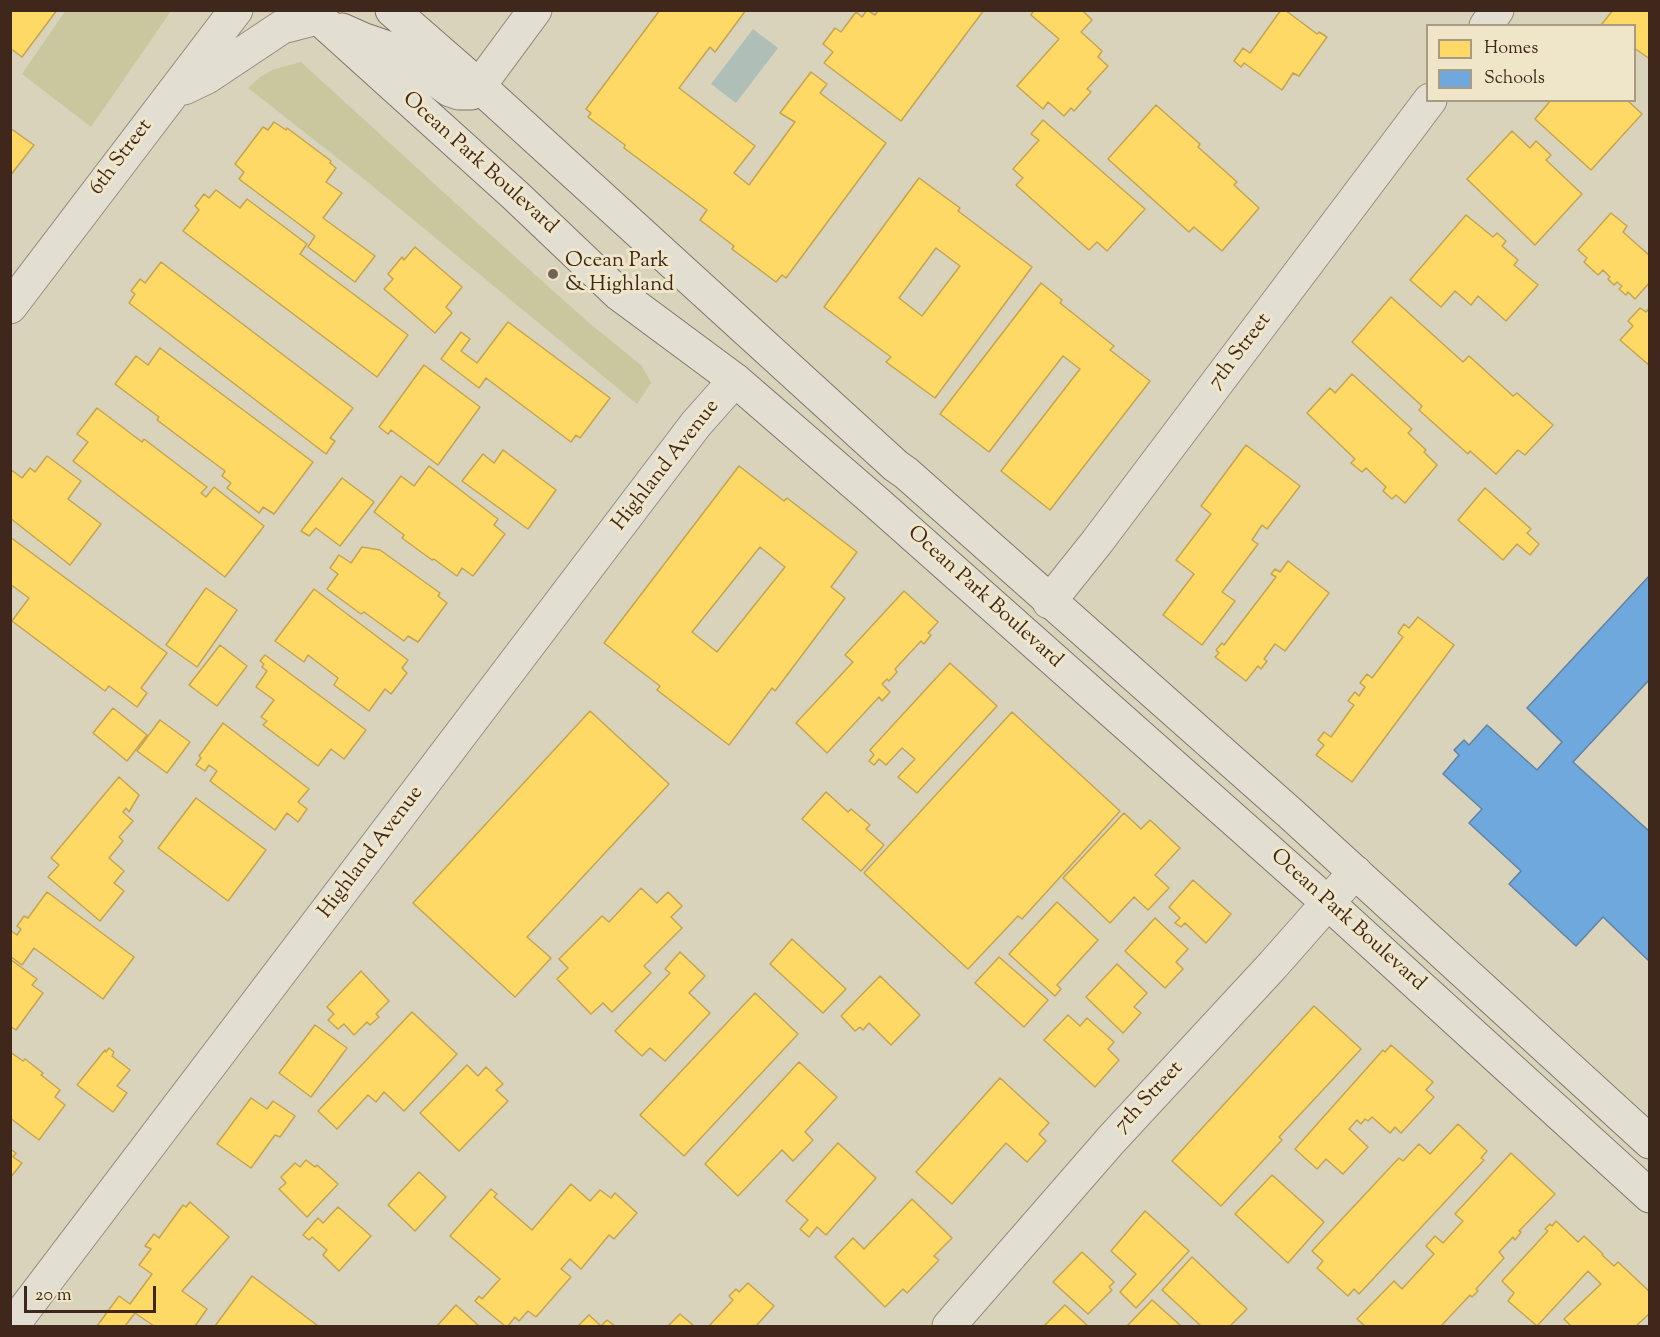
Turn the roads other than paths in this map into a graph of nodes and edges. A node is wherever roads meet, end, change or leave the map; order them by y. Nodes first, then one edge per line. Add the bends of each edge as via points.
1 (236, 10) edge
2 (392, 10) edge
3 (535, 10) edge
4 (1497, 10) edge
5 (313, 14) edge
6 (1487, 24) edge
7 (479, 86) junction
8 (172, 94) junction
9 (1428, 102) edge
10 (10, 307) edge
11 (735, 381) junction
12 (896, 466) junction
13 (876, 501) junction
14 (1049, 602) junction
15 (1355, 872) junction
16 (1328, 903) junction
17 (1650, 1142) edge
18 (1650, 1196) edge
19 (12, 1326) edge
20 (949, 1326) edge

1 - 8 street, 6th Street
2 - 7 street, Ocean Park Boulevard
3 - 7 street
4 - 6 street
5 - 7 street via 394,50 450,90 471,93
5 - 8 street via 282,27 207,77
5 - 11 street, Ocean Park Boulevard via 619,294
7 - 12 street, Ocean Park Boulevard
8 - 10 street, 6th Street
9 - 14 street, 7th Street
11 - 12 street via 749,372 767,372 855,447
11 - 13 street, Ocean Park Boulevard
11 - 19 street, Highland Avenue via 696,424
12 - 14 street, Ocean Park Boulevard
13 - 14 street via 940,533 1021,605 1037,611
13 - 16 street, Ocean Park Boulevard
14 - 15 street, Ocean Park Boulevard
15 - 16 street, 7th Street
15 - 17 street, Ocean Park Boulevard
16 - 18 street, Ocean Park Boulevard
16 - 20 street, 7th Street via 1111,1140

